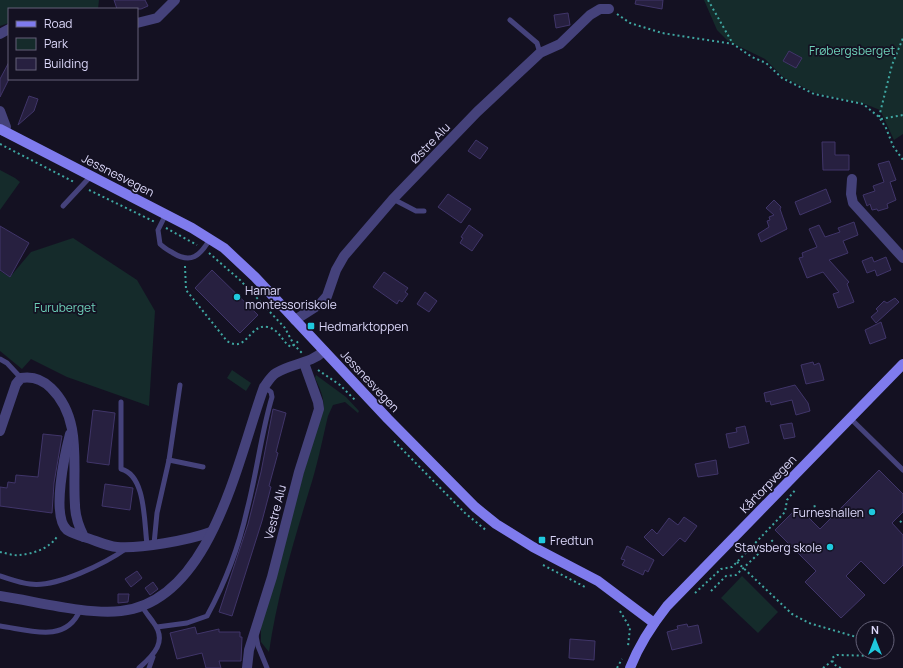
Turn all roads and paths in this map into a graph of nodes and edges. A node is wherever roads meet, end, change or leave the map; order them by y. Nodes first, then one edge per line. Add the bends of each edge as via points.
1 (175, 0) edge
2 (708, 0) edge
3 (609, 9) joint
4 (510, 20) dead end
5 (138, 23) edge
6 (903, 38) edge
7 (733, 44) junction
8 (540, 53) junction
9 (0, 111) edge
10 (903, 115) edge
11 (880, 118) junction
12 (2, 130) edge
13 (903, 160) edge
14 (91, 176) junction
15 (852, 179) dead end
16 (393, 199) junction
17 (63, 206) dead end
18 (424, 211) dead end
19 (166, 214) junction
20 (210, 239) junction
21 (903, 258) edge
22 (186, 259) junction
23 (295, 320) junction
24 (304, 336) dead end
25 (324, 351) junction
26 (0, 359) edge
27 (304, 363) junction
28 (903, 364) edge
29 (21, 378) junction
30 (180, 385) dead end
31 (264, 387) junction
32 (121, 402) dead end
33 (850, 418) junction
34 (72, 428) junction
35 (0, 431) edge
36 (169, 460) junction
37 (202, 467) dead end
38 (903, 470) edge
39 (799, 487) dead end
40 (814, 504) dead end
41 (812, 511) dead end
42 (900, 521) dead end
43 (903, 524) edge
44 (66, 527) junction
45 (211, 532) junction
46 (84, 537) junction
47 (774, 539) dead end
48 (151, 544) junction
49 (130, 547) junction
50 (0, 552) edge
51 (737, 562) junction
52 (744, 568) junction
53 (0, 576) edge
54 (711, 590) dead end
55 (0, 596) edge
56 (693, 596) dead end
57 (142, 606) junction
58 (80, 609) junction
59 (654, 623) junction
60 (0, 626) edge
61 (157, 628) junction
62 (254, 633) junction
63 (855, 637) edge
64 (153, 656) junction
65 (855, 656) edge
66 (832, 661) junction
67 (139, 668) edge
68 (149, 668) edge
69 (247, 668) edge
70 (268, 668) edge
71 (630, 668) edge
72 (823, 668) edge
73 (841, 668) edge

1 - 5 street via 157,18
2 - 7 path
3 - 7 path via 630,23 662,33
3 - 8 street, Østre Alu via 600,9 590,15 560,44
4 - 8 lane via 537,43
6 - 11 path via 892,65
7 - 11 path via 766,63 782,78 814,94 863,104
8 - 16 street, Østre Alu via 477,112
9 - 12 street via 6,126
10 - 11 path
11 - 13 path via 893,146
12 - 14 main road, Jessnesvegen
14 - 17 lane
14 - 19 main road, Jessnesvegen
15 - 21 street via 853,203
16 - 18 lane via 416,211
16 - 23 street, Østre Alu via 344,256 327,296 320,304
19 - 20 main road, Jessnesvegen
19 - 22 lane via 158,230 160,244
20 - 22 lane via 196,256
20 - 23 main road, Jessnesvegen via 239,261
22 - 24 path via 186,290 227,341 239,344 261,328 268,328 281,334 291,347
23 - 25 main road, Jessnesvegen
25 - 27 street via 317,358
25 - 59 main road, Jessnesvegen via 424,457 496,524 615,593
26 - 29 lane
27 - 31 street via 275,373
27 - 62 street, Vestre Alu via 319,409
28 - 33 main road, Kårtorpvegen
29 - 34 street via 35,378 45,382 58,394 68,413
29 - 35 street via 16,384
30 - 36 lane
31 - 45 street via 227,499
31 - 61 lane via 271,392 272,397 247,512 223,581 207,616 187,623
32 - 48 lane via 121,469 133,476 140,486
33 - 38 lane
33 - 59 main road, Kårtorpvegen via 667,606
34 - 44 street via 66,451 60,502 60,517
34 - 46 street via 76,475 75,505 78,524
36 - 37 lane
36 - 48 lane
39 - 51 path via 786,500 785,512
40 - 41 path via 815,508
42 - 43 path
44 - 46 street via 67,530
44 - 50 path via 60,531 54,543 37,551 17,556
45 - 48 street via 196,538
45 - 57 street via 186,574 162,594
46 - 49 street via 116,547
47 - 52 path
48 - 49 street
49 - 53 lane via 112,558 52,583 31,584
51 - 52 path
51 - 56 path via 732,567 721,569
52 - 54 path via 736,575 726,576
52 - 63 path via 792,614 809,623
55 - 58 street
57 - 58 street via 120,611
57 - 61 lane
58 - 60 lane via 76,619 64,629 52,633
59 - 71 main road, Kårtorpvegen
61 - 64 lane via 159,643
62 - 69 street, Vestre Alu
62 - 70 lane
64 - 67 lane
64 - 68 lane
65 - 66 path via 837,656 832,658
66 - 72 path
66 - 73 path

